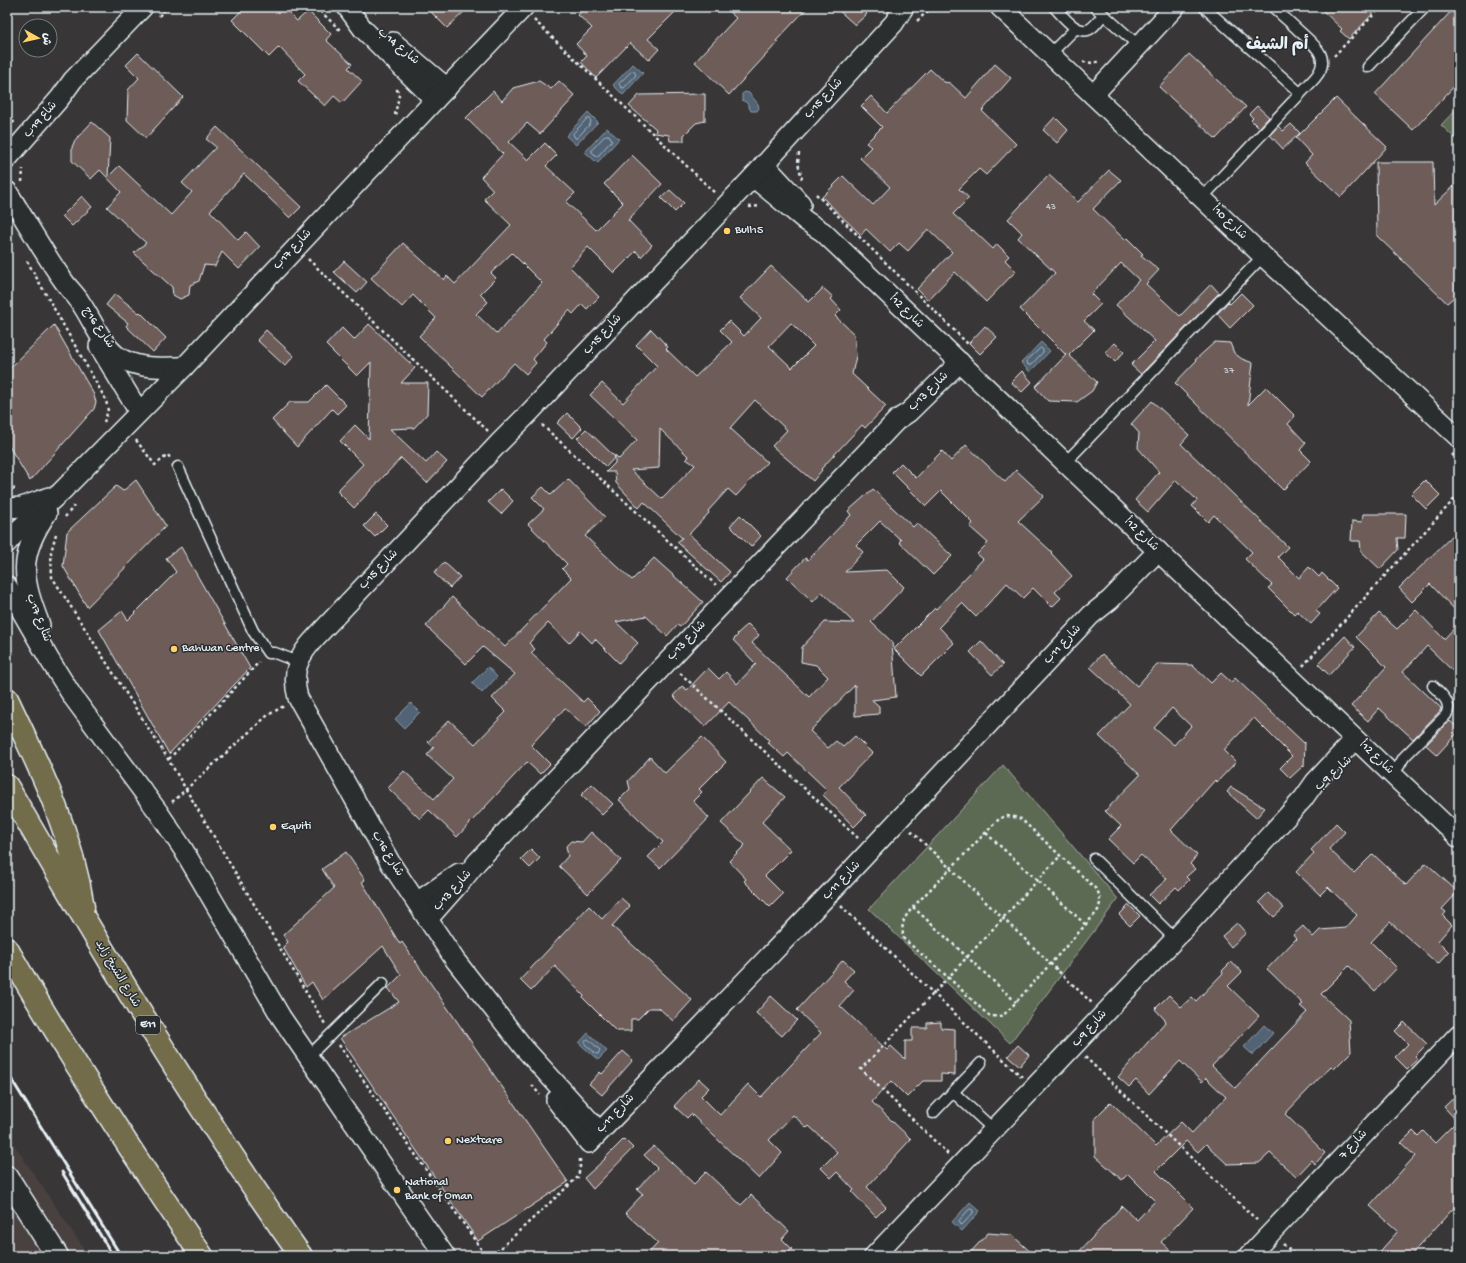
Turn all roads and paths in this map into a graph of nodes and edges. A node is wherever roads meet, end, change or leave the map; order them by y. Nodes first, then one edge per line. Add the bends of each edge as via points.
1 (167, 7) edge
2 (316, 7) edge
3 (347, 7) edge
4 (904, 7) edge
5 (932, 7) edge
6 (1000, 7) edge
7 (1054, 7) edge
8 (1095, 7) edge
9 (1175, 7) edge
10 (1204, 7) edge
11 (1272, 7) edge
12 (1381, 7) edge
13 (1426, 7) edge
14 (150, 13) edge
15 (529, 13) edge
16 (915, 14) edge
17 (1103, 15) junction
18 (894, 23) junction
19 (1076, 28) junction
20 (346, 35) dead end
21 (1139, 46) junction
22 (1050, 54) junction
23 (1322, 56) junction
24 (1368, 67) dead end
25 (73, 80) junction
26 (395, 84) dead end
27 (1300, 93) junction
28 (441, 94) junction
29 (1093, 94) junction
30 (394, 117) dead end
31 (7, 138) edge
32 (800, 147) dead end
33 (15, 161) edge
34 (758, 170) junction
35 (802, 180) dead end
36 (15, 188) edge
37 (812, 190) dead end
38 (1202, 198) junction
39 (726, 205) junction
40 (764, 207) dead end
41 (296, 247) junction
42 (1264, 256) junction
43 (26, 259) dead end
44 (66, 284) junction
45 (969, 345) dead end
46 (955, 358) junction
47 (184, 367) junction
48 (139, 412) junction
49 (530, 414) junction
50 (103, 425) dead end
51 (490, 432) dead end
52 (134, 436) dead end
53 (1459, 438) edge
54 (1065, 463) junction
55 (178, 467) joint
56 (7, 487) edge
57 (20, 489) dead end
58 (62, 492) junction
59 (1459, 494) edge
60 (78, 500) dead end
61 (7, 508) edge
62 (64, 518) dead end
63 (56, 532) dead end
64 (7, 543) edge
65 (1153, 546) junction
66 (7, 586) edge
67 (730, 598) junction
68 (309, 644) joint
69 (268, 653) junction
70 (298, 662) junction
71 (668, 662) junction
72 (1292, 678) junction
73 (62, 680) junction
74 (1433, 686) dead end
75 (7, 699) edge
76 (283, 702) dead end
77 (1360, 743) junction
78 (168, 759) junction
79 (1390, 772) junction
80 (7, 786) edge
81 (186, 790) junction
82 (159, 813) junction
83 (899, 820) junction
84 (986, 833) junction
85 (1459, 838) edge
86 (871, 850) junction
87 (1060, 856) junction
88 (1094, 859) dead end
89 (477, 862) junction
90 (951, 868) junction
91 (1038, 881) junction
92 (829, 894) junction
93 (417, 902) junction
94 (913, 906) junction
95 (1003, 918) junction
96 (428, 919) junction
97 (86, 924) junction
98 (1086, 924) junction
99 (1175, 939) junction
100 (7, 949) edge
101 (968, 957) junction
102 (1051, 964) junction
103 (949, 978) junction
104 (383, 983) dead end
105 (934, 993) junction
106 (1016, 1002) junction
107 (1104, 1014) junction
108 (331, 1034) junction
109 (1459, 1034) edge
110 (1073, 1046) junction
111 (309, 1056) junction
112 (981, 1062) dead end
113 (529, 1081) dead end
114 (1034, 1088) junction
115 (953, 1092) junction
116 (543, 1100) dead end
117 (933, 1113) dead end
118 (994, 1130) junction
119 (594, 1137) junction
120 (960, 1165) junction
121 (7, 1177) edge
122 (1271, 1233) junction
123 (57, 1256) edge
124 (202, 1256) edge
125 (301, 1256) edge
126 (446, 1256) edge
127 (486, 1256) edge
128 (492, 1256) edge
129 (874, 1256) edge
130 (1249, 1256) edge
131 (1296, 1256) edge

1 - 14 path
2 - 20 path
3 - 28 street, شارع 14ب via 364,29
4 - 18 street, شارع 15ب
5 - 16 path
6 - 22 street, شارع 10أ
7 - 19 lane
8 - 17 lane
9 - 21 street
10 - 27 lane
11 - 23 lane via 1316,46
12 - 23 path via 1333,56
13 - 24 lane
14 - 25 street, شاع 19ب
15 - 28 street, شارع 17ب
15 - 39 path
16 - 18 street, شارع 15ب via 905,16
17 - 19 lane via 1089,29
17 - 21 lane
18 - 34 street, شارع 15ب
19 - 22 lane
21 - 29 street
22 - 29 street, شارع 10أ
23 - 27 lane via 1319,73
25 - 31 street, شاع 19ب
25 - 33 street, شاع 19ب
26 - 30 path via 399,95
27 - 38 lane
28 - 41 street, شارع 17ب
29 - 38 street, شارع 10أ
32 - 35 path via 798,163
33 - 36 path via 22,170
34 - 39 street, شارع 15ب
34 - 46 street, شارع 12أ via 812,216 823,232
36 - 44 street, شارع 16ج
37 - 45 path
38 - 42 street, شارع 10أ
39 - 40 path via 734,213 750,207
39 - 49 street, شارع 15ب
41 - 47 street, شارع 17ب
41 - 51 path
42 - 53 street, شارع 10أ
42 - 54 lane
43 - 50 path via 106,400 108,411
44 - 47 street, شارع 16ج via 106,344 116,354 128,362 141,366
44 - 48 street, شارع 16ج via 74,305
46 - 54 street, شارع 12أ
46 - 67 street, شارع 13ب via 910,400 897,420
47 - 48 street, شارع 17ب
48 - 58 street, شارع 17ب
49 - 67 path
49 - 68 street, شارع 15ب via 500,442
52 - 55 path via 155,465 168,455
54 - 65 street, شارع 12أ
55 - 69 lane via 253,631
56 - 57 path
58 - 61 street, شارع 17ب via 22,507
58 - 64 street, شارع 17ب via 18,530
58 - 73 street, شارع 17ب via 32,539 28,550 26,573 29,597
59 - 72 path
60 - 62 path
63 - 78 path via 51,552 52,577
65 - 72 street, شارع 12أ
65 - 83 street, شارع 11ب via 1104,594 1091,615
66 - 73 street
67 - 71 street, شارع 13ب
68 - 70 street, شارع 16ب
69 - 70 lane via 275,653
69 - 78 path
70 - 93 street, شارع 16ب via 295,689 302,707 391,864
71 - 86 path
71 - 89 street, شارع 13ب
72 - 77 street, شارع 12أ
73 - 82 street
74 - 79 lane via 1446,700 1446,715
75 - 97 highway via 43,774 60,818 74,862
76 - 81 path via 285,706 268,715
77 - 79 street, شارع 12أ
77 - 99 street, شارع 9ب via 1320,788 1303,799
78 - 81 path
79 - 85 street, شارع 12أ
80 - 97 highway, شارع الشيخ زايد / E11
81 - 82 path
81 - 108 path
82 - 111 street via 281,1016
83 - 86 street, شارع 11ب
83 - 90 path
84 - 87 path via 1000,818 1014,817 1021,820
84 - 90 path
84 - 91 path
86 - 92 street, شارع 11ب
87 - 91 path
87 - 98 path via 1097,890 1100,896 1097,912
88 - 99 lane
89 - 93 street, شارع 13ب
89 - 96 street, شارع 13ب
90 - 94 path
90 - 95 path
91 - 95 path
91 - 98 path
92 - 105 path
92 - 119 street, شارع 11ب
93 - 96 street, شارع 16ب
94 - 101 path
94 - 103 path via 902,924 904,939
95 - 101 path
95 - 102 path
96 - 119 street, شارع 16ب via 455,960
97 - 125 highway, شارع الشيخ زايد / E11 via 157,1040
98 - 102 path
99 - 107 street, شارع 9ب
100 - 124 highway via 82,1073
101 - 103 path
101 - 106 path
102 - 106 path
102 - 107 path
103 - 105 path
103 - 106 path via 988,1015 1004,1015
104 - 108 lane
105 - 114 path
105 - 120 path via 861,1069
107 - 110 street, شارع 9ب
108 - 111 lane
108 - 127 path
109 - 122 street, شارع 7
110 - 114 street, شارع 9ب
110 - 122 path
111 - 126 street
112 - 115 lane
113 - 116 path
114 - 118 street, شارع 9ب
115 - 117 lane
115 - 118 lane
118 - 120 street, شارع 9ب
119 - 128 path via 580,1154 578,1177
120 - 129 street, شارع 9ب
121 - 123 street
122 - 130 street, شارع 7
122 - 131 path

